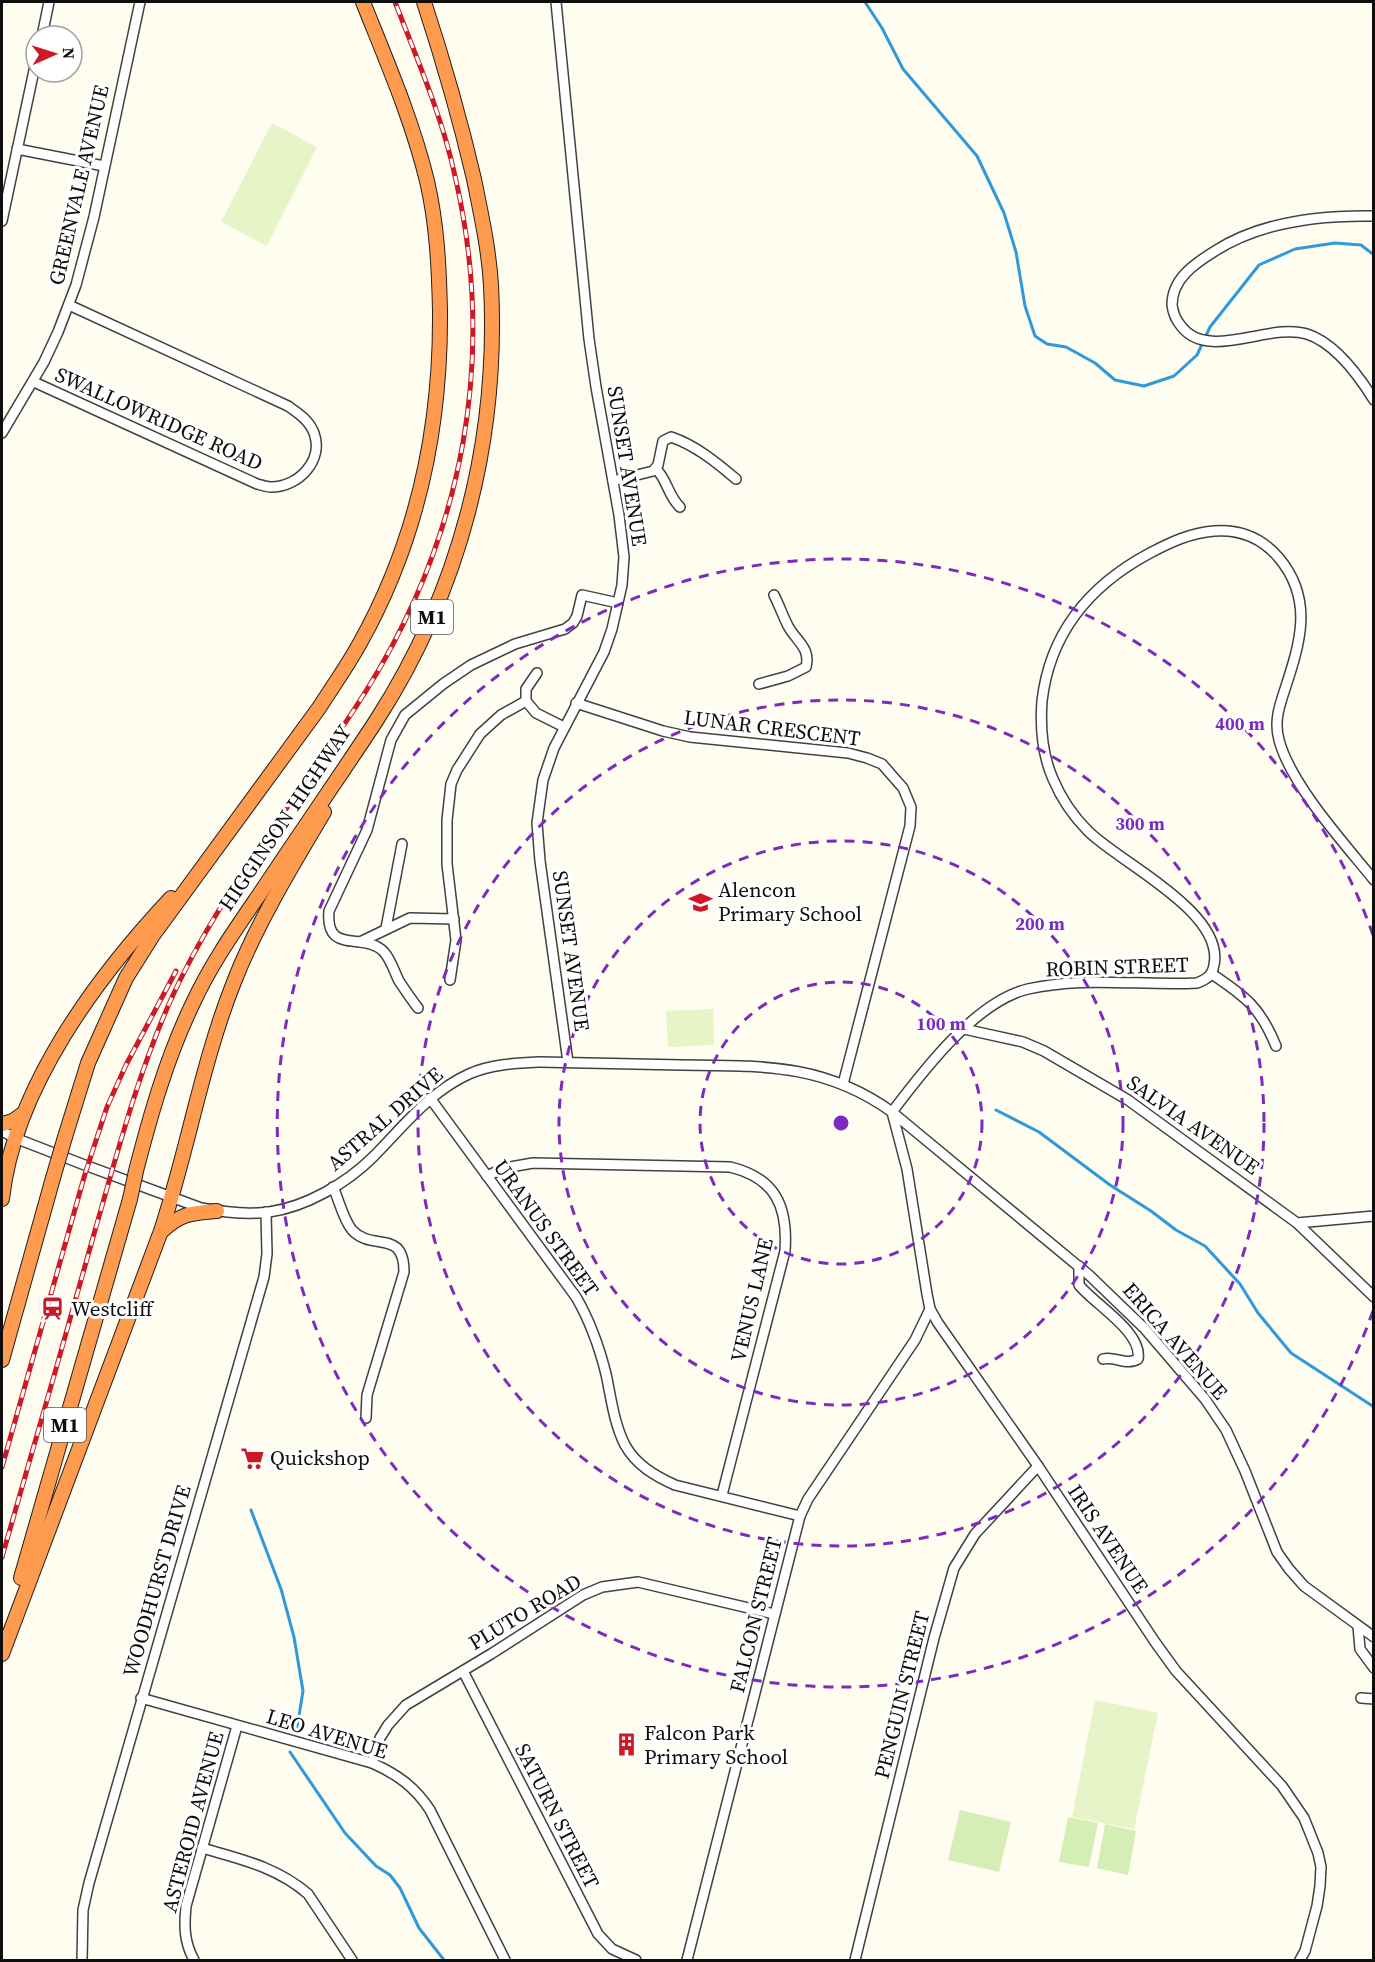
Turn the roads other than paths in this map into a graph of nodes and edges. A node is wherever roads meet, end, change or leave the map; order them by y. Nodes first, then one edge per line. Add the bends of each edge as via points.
1 (50, 2) edge
2 (140, 2) edge
3 (363, 2) edge
4 (424, 2) edge
5 (556, 2) edge
6 (45, 24) edge
7 (31, 84) edge
8 (16, 149) junction
9 (104, 166) junction
10 (1374, 216) edge
11 (2, 221) edge
12 (69, 305) junction
13 (34, 382) junction
14 (1374, 400) edge
15 (2, 433) edge
16 (656, 469) junction
17 (736, 479) dead end
18 (613, 481) junction
19 (680, 507) dead end
20 (774, 595) dead end
21 (618, 603) junction
22 (537, 673) dead end
23 (759, 684) dead end
24 (526, 701) junction
25 (576, 703) junction
26 (377, 719) junction
27 (564, 727) junction
28 (402, 844) dead end
29 (210, 857) junction
30 (1374, 880) edge
31 (453, 919) junction
32 (386, 928) junction
33 (359, 943) junction
34 (1212, 974) junction
35 (450, 980) dead end
36 (418, 1008) dead end
37 (964, 1029) junction
38 (1276, 1046) dead end
39 (568, 1062) junction
40 (843, 1084) junction
41 (430, 1098) junction
42 (892, 1112) junction
43 (24, 1113) junction
44 (2, 1124) edge
45 (2, 1131) edge
46 (8, 1137) edge
47 (487, 1176) junction
48 (333, 1187) junction
49 (172, 1198) junction
50 (2, 1199) edge
51 (217, 1211) junction
52 (266, 1212) junction
53 (1374, 1216) edge
54 (1297, 1223) junction
55 (161, 1231) junction
56 (1079, 1266) junction
57 (1374, 1297) edge
58 (930, 1309) junction
59 (1103, 1359) dead end
60 (2, 1360) edge
61 (366, 1418) dead end
62 (1038, 1466) junction
63 (722, 1495) junction
64 (800, 1516) junction
65 (774, 1614) junction
66 (1358, 1626) junction
67 (1374, 1637) edge
68 (2, 1652) edge
69 (1374, 1668) edge
70 (464, 1671) junction
71 (141, 1698) junction
72 (1361, 1698) dead end
73 (1374, 1699) edge
74 (237, 1726) junction
75 (372, 1763) junction
76 (202, 1848) junction
77 (82, 1960) edge
78 (194, 1960) edge
79 (352, 1960) edge
80 (505, 1960) edge
81 (636, 1960) edge
82 (687, 1960) edge
83 (855, 1960) edge
84 (1300, 1960) edge

1 - 6 street
2 - 9 street, GREENVALE AVENUE
3 - 29 highway, HIGGINSON HIGHWAY / M1 via 421,159 437,233 440,351 427,462 398,562 361,642 319,708
4 - 26 highway, HIGGINSON HIGHWAY / M1 via 445,67 484,225 491,284 488,412 474,495 458,551 415,654
5 - 18 street, SUNSET AVENUE via 589,339
7 - 8 street
8 - 9 street
8 - 11 street
9 - 12 street, GREENVALE AVENUE
10 - 14 street via 1334,216 1247,236 1216,250 1187,271 1172,297 1178,323 1191,337 1219,342 1278,331 1314,336 1353,368
12 - 13 street, GREENVALE AVENUE
12 - 13 street, SWALLOWRIDGE ROAD via 288,406 301,415 313,432 316,450 312,463 299,477 285,484 271,488 257,484
13 - 15 street, GREENVALE AVENUE
16 - 17 street via 663,441 670,437 692,447
16 - 18 street
16 - 19 street
18 - 21 street, SUNSET AVENUE via 624,557
20 - 23 street via 808,659 806,667
21 - 25 street, SUNSET AVENUE via 604,652
21 - 33 street via 582,595 577,616 565,629 515,644 471,664 405,716 391,740 367,830 329,910 332,933 339,939
22 - 24 street via 526,688
24 - 27 street via 536,713
24 - 31 street via 501,715 480,734 451,784 447,864
25 - 27 street, SUNSET AVENUE
25 - 40 street, LUNAR CRESCENT via 690,737 848,753 882,764 903,788 911,807 910,826
26 - 49 highway via 277,895 234,981
26 - 68 highway, HIGGINSON HIGHWAY / M1, bridge via 212,967 180,1033 155,1096 130,1199
27 - 39 street, SUNSET AVENUE via 543,780 537,823
28 - 32 street
29 - 43 highway via 147,924 80,1011
29 - 60 highway, HIGGINSON HIGHWAY / M1, bridge via 126,978 88,1063
30 - 34 street, ROBIN STREET via 1288,766 1279,742 1277,714 1302,629 1302,610 1284,564 1270,548 1235,531 1198,532 1135,561 1081,605 1065,628 1050,661 1044,687 1040,722 1043,748 1066,805 1089,832 1182,901 1195,916 1215,957
31 - 32 street via 418,917
31 - 35 street via 456,940
32 - 33 street
33 - 36 street via 377,946 385,953
34 - 37 street, ROBIN STREET via 1197,983 1085,983 1028,989 988,1008
34 - 38 street, ROBIN STREET via 1255,1006
37 - 42 street, ROBIN STREET
37 - 54 street, SALVIA AVENUE via 1023,1042 1085,1073 1166,1126
39 - 40 street, ASTRAL DRIVE via 767,1066
39 - 41 street, ASTRAL DRIVE via 524,1062 485,1068
40 - 42 street, ASTRAL DRIVE
41 - 47 street, URANUS STREET
41 - 48 street, ASTRAL DRIVE via 370,1159
42 - 56 street, ERICA AVENUE
42 - 58 street, IRIS AVENUE via 907,1169
43 - 44 highway
43 - 46 highway
45 - 46 street, ASTRAL DRIVE
46 - 49 street, ASTRAL DRIVE
46 - 50 highway
47 - 63 street, URANUS STREET via 559,1270 588,1318 626,1446 655,1476 675,1485
47 - 63 street, VENUS LANE via 532,1163 730,1167 744,1170 775,1195 787,1228 785,1251
48 - 52 street, ASTRAL DRIVE via 284,1209
48 - 61 street via 353,1231 396,1247 403,1255 404,1272 367,1395
49 - 51 street, ASTRAL DRIVE
49 - 55 highway
51 - 52 street, ASTRAL DRIVE
51 - 55 highway via 183,1215
52 - 71 street, WOODHURST DRIVE via 264,1277
53 - 54 street
54 - 57 street, SALVIA AVENUE
55 - 68 highway
56 - 59 street via 1079,1286 1126,1329 1139,1353 1138,1359 1130,1363
56 - 66 street, ERICA AVENUE via 1145,1329 1217,1416 1236,1450 1277,1552 1289,1569 1304,1586
58 - 62 street, IRIS AVENUE
58 - 64 street, FALCON STREET via 915,1340
62 - 83 street, PENGUIN STREET via 975,1534 954,1568
62 - 84 street, IRIS AVENUE via 1176,1671 1282,1786 1304,1818 1321,1867 1320,1886
63 - 64 street, URANUS STREET
64 - 65 street, FALCON STREET
65 - 70 street, PLUTO ROAD via 650,1584 614,1584 583,1595
65 - 82 street, FALCON STREET
66 - 67 street, ERICA AVENUE
66 - 69 street via 1360,1649
70 - 75 street, PLUTO ROAD via 395,1715 380,1738
70 - 81 street, SATURN STREET via 598,1934 612,1949
71 - 74 street, LEO AVENUE
71 - 77 street, WOODHURST DRIVE via 89,1883
72 - 73 street
74 - 75 street, LEO AVENUE
74 - 76 street, ASTEROID AVENUE
75 - 80 street, LEO AVENUE via 408,1783 422,1797
76 - 78 street, ASTEROID AVENUE via 184,1925 186,1944
76 - 79 street via 258,1864 298,1886 308,1894

